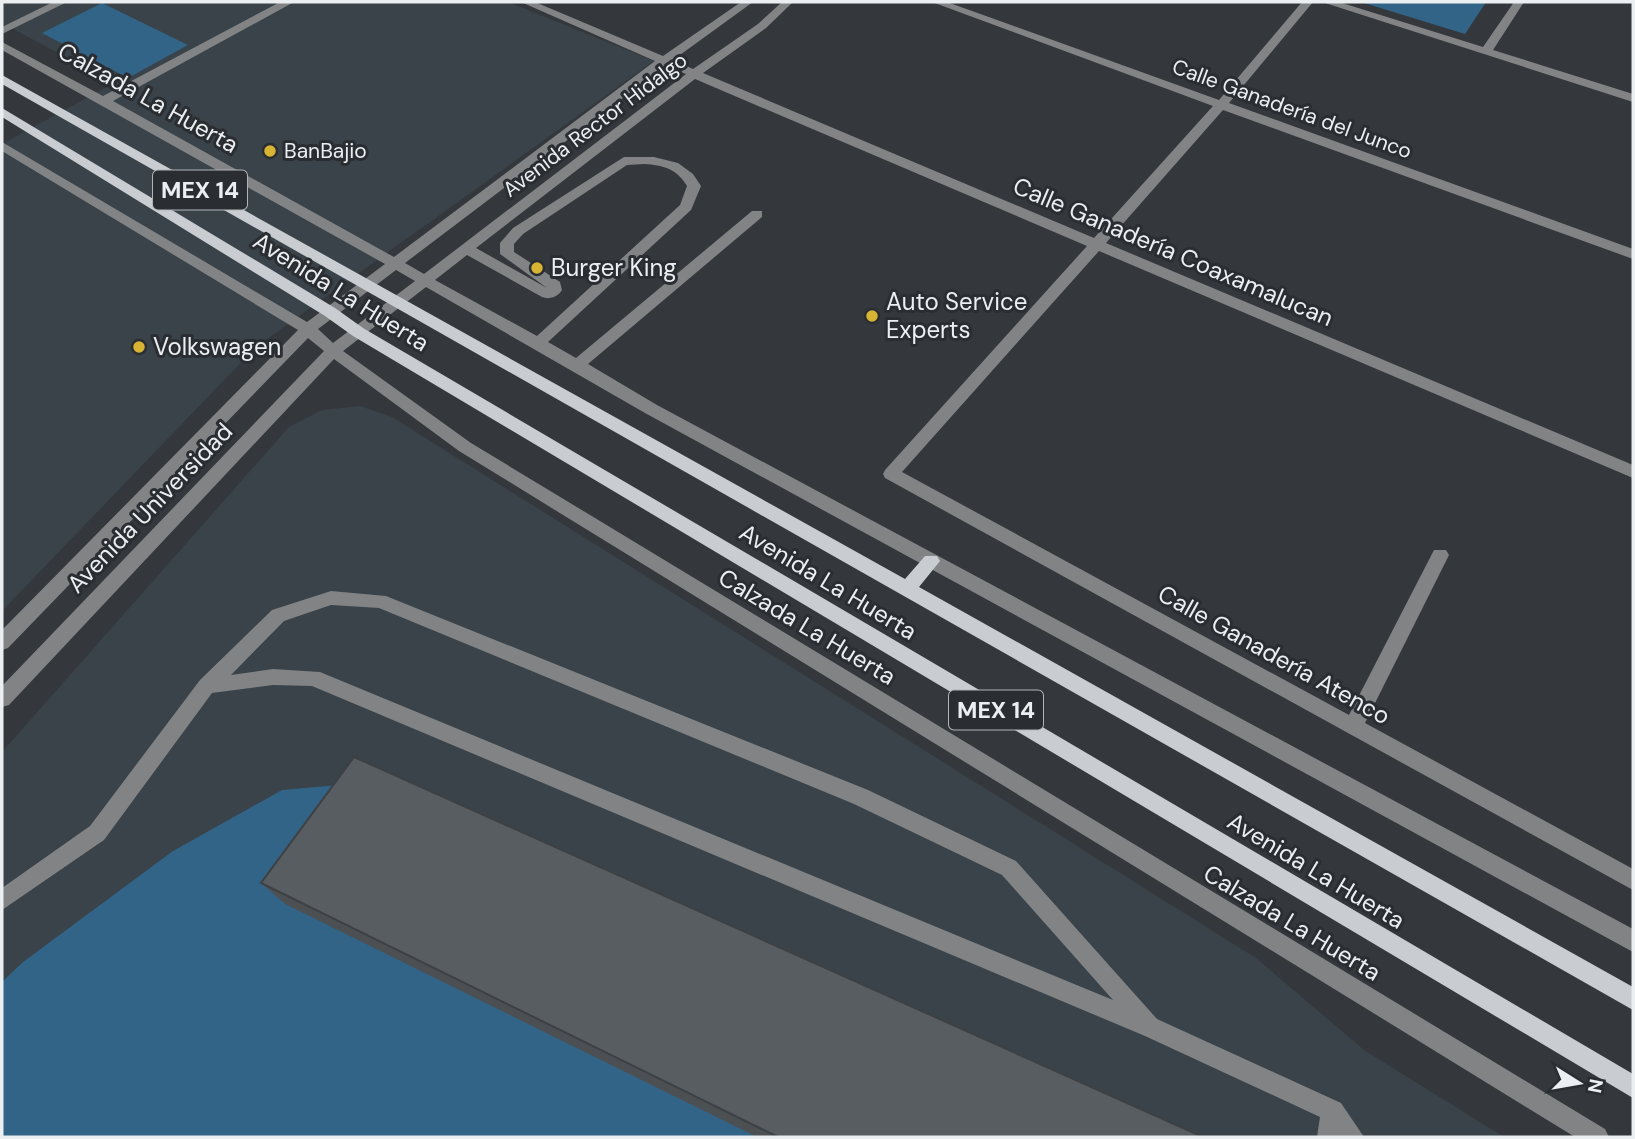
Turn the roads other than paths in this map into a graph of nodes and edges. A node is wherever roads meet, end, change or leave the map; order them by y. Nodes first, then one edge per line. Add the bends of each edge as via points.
1 (61, 2) edge
2 (288, 2) edge
3 (526, 2) edge
4 (748, 2) edge
5 (788, 2) edge
6 (937, 2) edge
7 (1308, 2) edge
8 (1328, 2) edge
9 (1519, 2) edge
10 (2, 31) edge
11 (2, 45) edge
12 (1486, 52) junction
13 (665, 60) junction
14 (695, 73) junction
15 (2, 79) edge
16 (1633, 98) edge
17 (104, 101) junction
18 (1222, 104) junction
19 (2, 112) edge
20 (2, 146) edge
21 (549, 166) junction
22 (757, 214) dead end
23 (1094, 244) junction
24 (466, 249) junction
25 (1633, 254) edge
26 (395, 264) junction
27 (426, 280) junction
28 (368, 284) junction
29 (397, 301) junction
30 (330, 312) junction
31 (308, 329) junction
32 (358, 332) junction
33 (537, 344) junction
34 (333, 351) junction
35 (577, 365) junction
36 (1633, 472) edge
37 (1440, 555) dead end
38 (931, 561) junction
39 (907, 589) junction
40 (2, 642) edge
41 (207, 686) junction
42 (2, 699) edge
43 (1353, 727) junction
44 (1633, 880) edge
45 (2, 901) edge
46 (1633, 941) edge
47 (1633, 999) edge
48 (1153, 1028) junction
49 (1633, 1087) edge
50 (1333, 1111) junction
51 (1329, 1137) edge
52 (1352, 1137) edge
53 (1597, 1137) edge

1 - 10 street
2 - 17 street
3 - 13 street, Calle Ganadería Coaxamalucan
4 - 13 street, Avenida Rector Hidalgo
5 - 14 street, Avenida Rector Hidalgo
6 - 18 street, Calle Ganadería del Junco
7 - 18 street
8 - 12 street
9 - 12 street
11 - 17 street, Calzada La Huerta
12 - 16 street
13 - 14 street, Calle Ganadería Coaxamalucan
13 - 21 street, Avenida Rector Hidalgo
14 - 21 street, Avenida Rector Hidalgo
14 - 23 street, Calle Ganadería Coaxamalucan
15 - 28 main road, Avenida La Huerta / MEX 14
17 - 26 street, Calzada La Huerta
18 - 23 street
18 - 25 street, Calle Ganadería del Junco
19 - 30 main road, Avenida La Huerta / MEX 14
20 - 31 street, Calzada La Huerta
21 - 24 street, Avenida Rector Hidalgo
21 - 26 street, Avenida Rector Hidalgo
22 - 35 street
23 - 36 street, Calle Ganadería Coaxamalucan
23 - 43 street, Calle Ganadería Atenco via 891,474
24 - 27 street, Avenida Rector Hidalgo
24 - 33 street via 547,294 555,285 507,254 507,243 518,231 624,162 667,163 690,177 694,186 686,207
26 - 27 street, Calzada La Huerta
26 - 28 street, Avenida Rector Hidalgo
27 - 29 street, Avenida Rector Hidalgo
27 - 33 street, Calzada La Huerta
28 - 29 main road, Avenida La Huerta / MEX 14
28 - 30 street, Avenida Universidad
29 - 32 street, Avenida Universidad
29 - 39 main road, Avenida La Huerta / MEX 14
30 - 31 street, Avenida Universidad
30 - 32 main road, Avenida La Huerta / MEX 14
31 - 34 street, Calzada La Huerta
31 - 40 street, Avenida Universidad
32 - 34 street, Avenida Universidad
32 - 49 main road, Avenida La Huerta / MEX 14
33 - 35 street, Calzada La Huerta
34 - 42 street, Avenida Universidad
34 - 53 street, Calzada La Huerta via 465,447
35 - 38 street, Calzada La Huerta
37 - 43 street
38 - 39 main road
38 - 46 street, Calzada La Huerta
39 - 47 main road, Avenida La Huerta / MEX 14
41 - 45 street via 97,833
41 - 48 street via 273,677 313,678
41 - 48 street via 278,615 331,598 380,601 861,797 1009,868
43 - 44 street, Calle Ganadería Atenco
48 - 50 street
50 - 51 street
50 - 52 street

